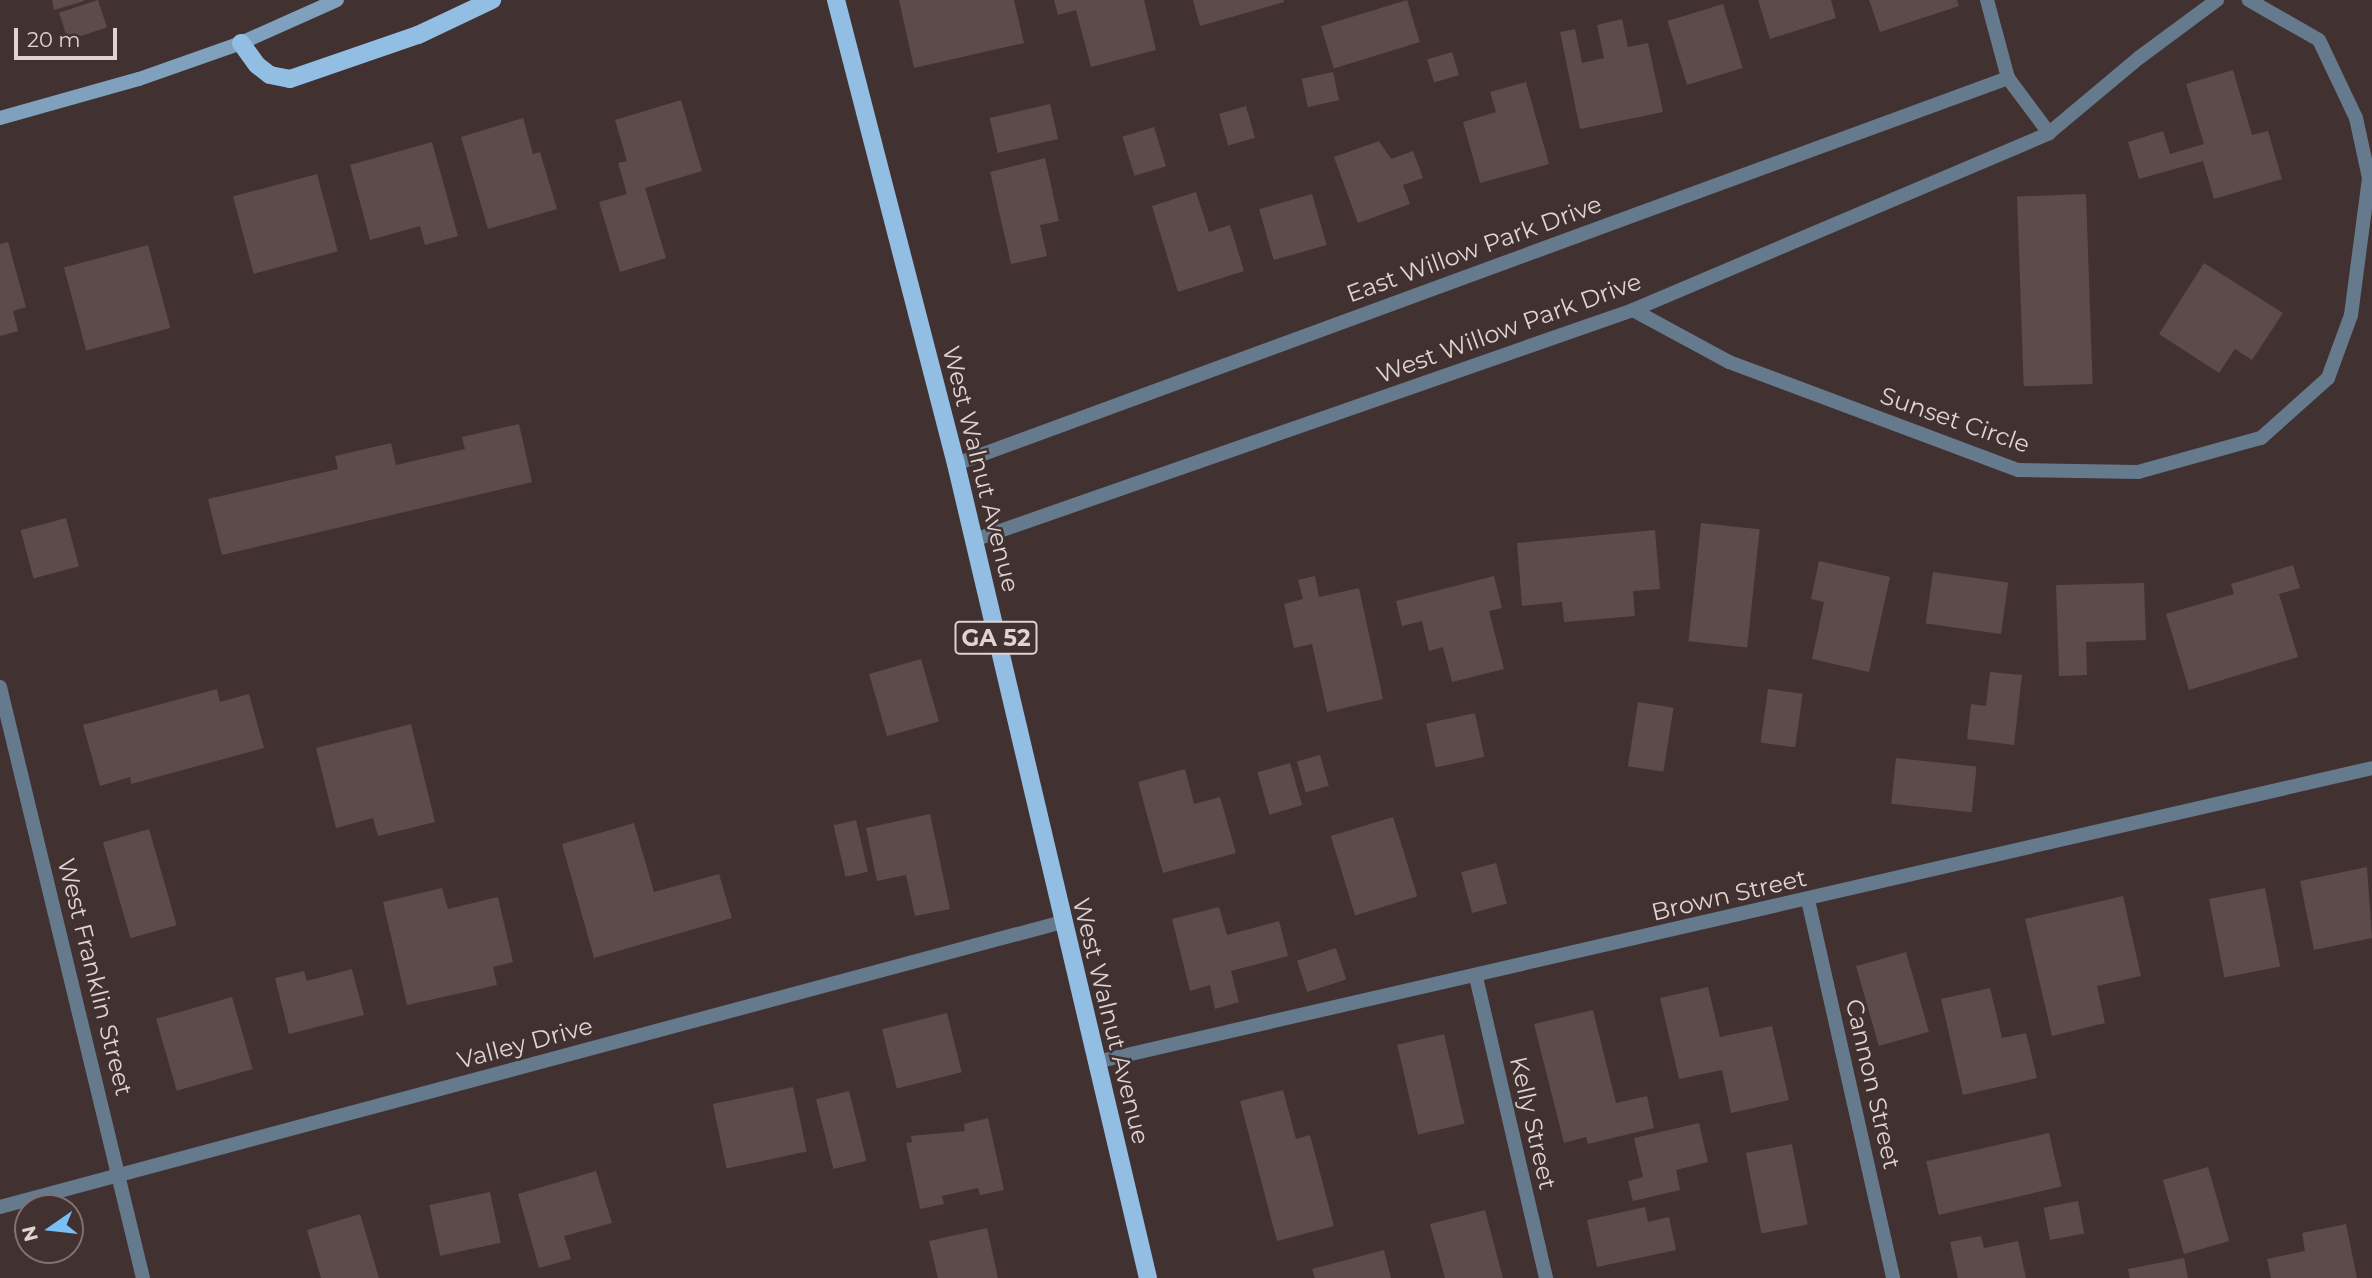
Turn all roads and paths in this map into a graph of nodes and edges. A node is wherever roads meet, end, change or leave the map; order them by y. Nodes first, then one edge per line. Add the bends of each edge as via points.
1 (337, 0) edge
2 (492, 0) edge
3 (836, 0) edge
4 (1987, 0) edge
5 (2217, 0) edge
6 (2249, 0) edge
7 (241, 43) junction
8 (2008, 78) junction
9 (0, 118) edge
10 (2049, 133) junction
11 (1633, 310) junction
12 (956, 464) junction
13 (974, 540) junction
14 (0, 687) edge
15 (2372, 768) edge
16 (1808, 900) junction
17 (1062, 922) junction
18 (1476, 977) junction
19 (1096, 1062) junction
20 (120, 1175) junction
21 (0, 1207) edge
22 (143, 1278) edge
23 (1148, 1278) edge
24 (1546, 1278) edge
25 (1893, 1278) edge

1 - 7 main road
2 - 7 main road via 418,35 290,79 270,75
3 - 12 main road, West Walnut Avenue / GA 52
4 - 8 street
5 - 10 street
6 - 11 street, Sunset Circle via 2319,40 2356,118 2369,178 2351,315 2328,377 2261,438 2138,472 2018,470 1729,362
7 - 9 main road via 139,79
8 - 10 street
8 - 12 street, East Willow Park Drive
10 - 11 street, West Willow Park Drive
11 - 13 street, West Willow Park Drive
12 - 13 main road, West Walnut Avenue / GA 52
13 - 17 main road, West Walnut Avenue / GA 52
14 - 20 street, West Franklin Street
15 - 16 street, Brown Street
16 - 18 street, Brown Street
16 - 25 street, Cannon Street
17 - 19 main road, West Walnut Avenue / GA 52
17 - 20 street, Valley Drive
18 - 19 street, Brown Street
18 - 24 street, Kelly Street
19 - 23 main road, West Walnut Avenue / GA 52
20 - 21 street, Valley Drive
20 - 22 street, West Franklin Street

